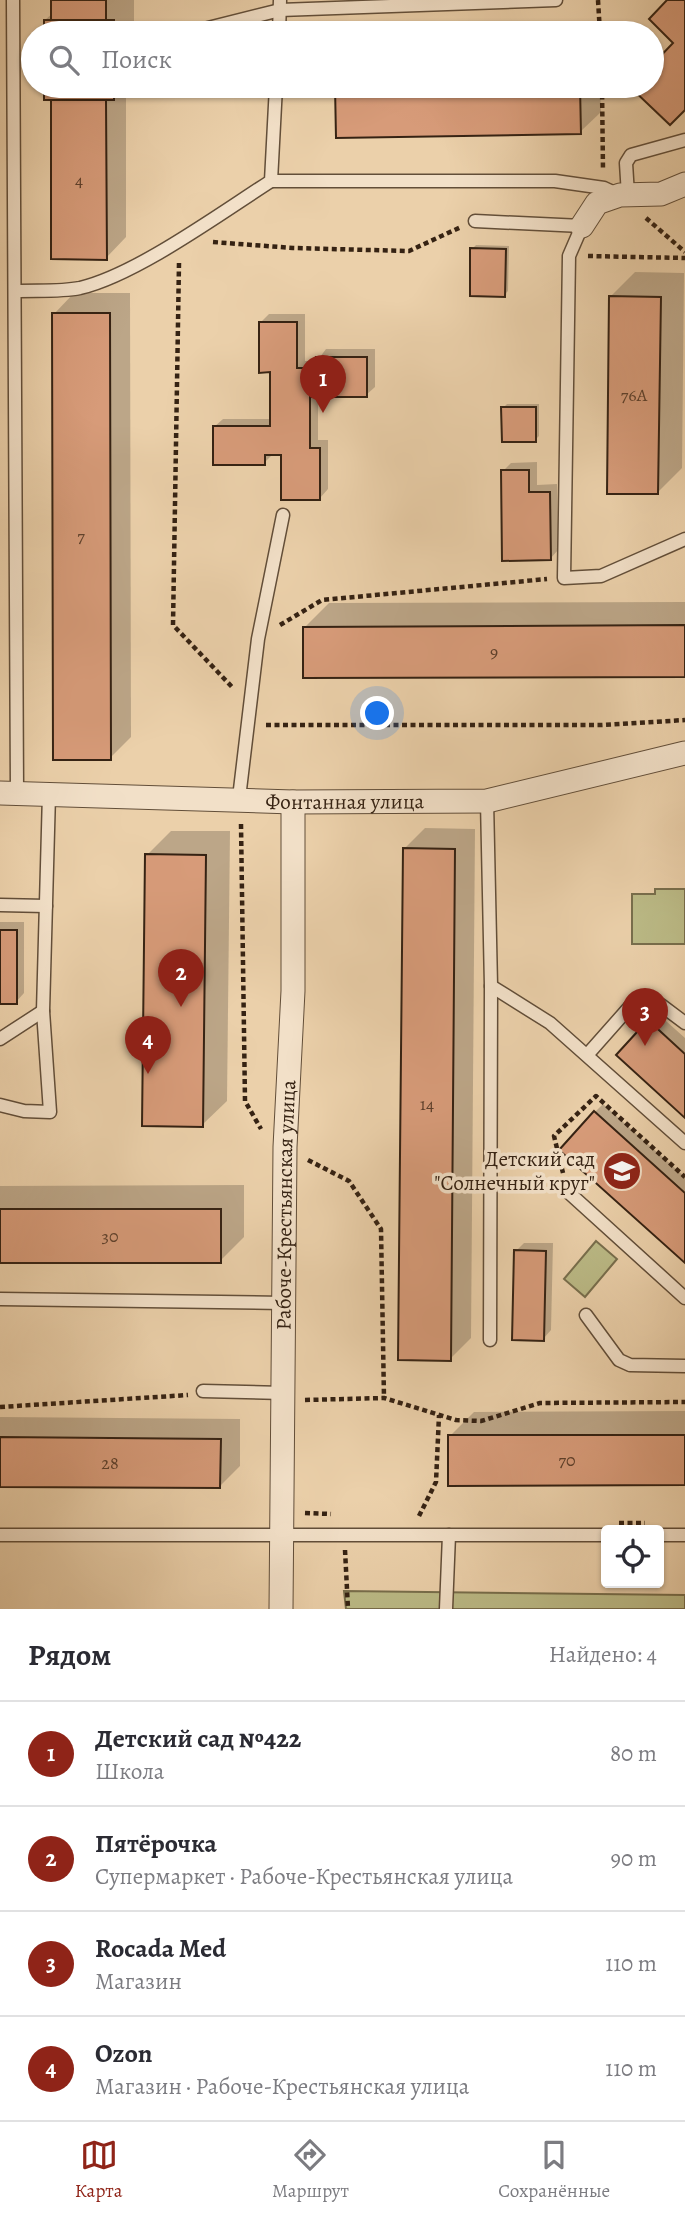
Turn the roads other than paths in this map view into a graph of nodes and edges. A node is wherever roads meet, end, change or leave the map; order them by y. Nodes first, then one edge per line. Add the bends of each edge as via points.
1 (13, 0) edge
2 (556, 0) edge
3 (280, 5) edge
4 (227, 21) edge
5 (275, 98) edge
6 (685, 140) edge
7 (271, 181) junction
8 (685, 184) edge
9 (617, 193) junction
10 (475, 221) road end
11 (582, 226) junction
12 (16, 291) junction
13 (283, 515) dead end
14 (685, 539) edge
15 (685, 754) edge
16 (8, 793) edge
17 (49, 794) junction
18 (239, 798) junction
19 (487, 801) junction
20 (293, 802) junction
21 (0, 905) edge
22 (46, 906) junction
23 (491, 986) junction
24 (43, 1011) junction
25 (685, 1023) edge
26 (0, 1039) edge
27 (588, 1054) junction
28 (0, 1105) edge
29 (685, 1143) edge
30 (567, 1191) road end
31 (685, 1298) edge
32 (0, 1299) edge
33 (284, 1303) junction
34 (586, 1315) dead end
35 (490, 1340) dead end
36 (685, 1366) edge
37 (203, 1391) road end
38 (283, 1397) junction
39 (282, 1534) junction
40 (0, 1535) edge
41 (449, 1535) junction
42 (601, 1535) edge
43 (664, 1535) edge
44 (685, 1535) edge
45 (281, 1609) edge
46 (446, 1609) edge

1 - 12 lane
2 - 3 lane
3 - 4 lane
5 - 7 lane
6 - 9 lane via 631,155
7 - 9 lane via 555,181
7 - 12 lane via 124,270 80,288
8 - 9 street via 661,194
9 - 11 street via 597,203
10 - 11 lane
11 - 14 lane via 569,256 564,578 601,576
12 - 16 lane
13 - 18 lane via 258,639
15 - 19 street, Фонтанная улица
16 - 17 street, Фонтанная улица
17 - 18 street, Фонтанная улица
17 - 22 lane
18 - 20 street, Фонтанная улица
19 - 20 street, Фонтанная улица
19 - 23 lane
20 - 33 street, Рабоче-Крестьянская улица
21 - 22 lane
22 - 24 lane
23 - 27 lane via 550,1023
23 - 35 lane
24 - 26 lane
24 - 28 lane via 50,1112
25 - 27 lane via 661,1005 634,1002
27 - 29 lane
30 - 31 lane
32 - 33 lane
33 - 38 street, Рабоче-Крестьянская улица
34 - 36 lane via 619,1360
37 - 38 lane
38 - 39 street, Рабоче-Крестьянская улица
39 - 40 lane
39 - 41 lane
39 - 45 street, Рабоче-Крестьянская улица
41 - 42 lane
41 - 46 lane
43 - 44 lane

